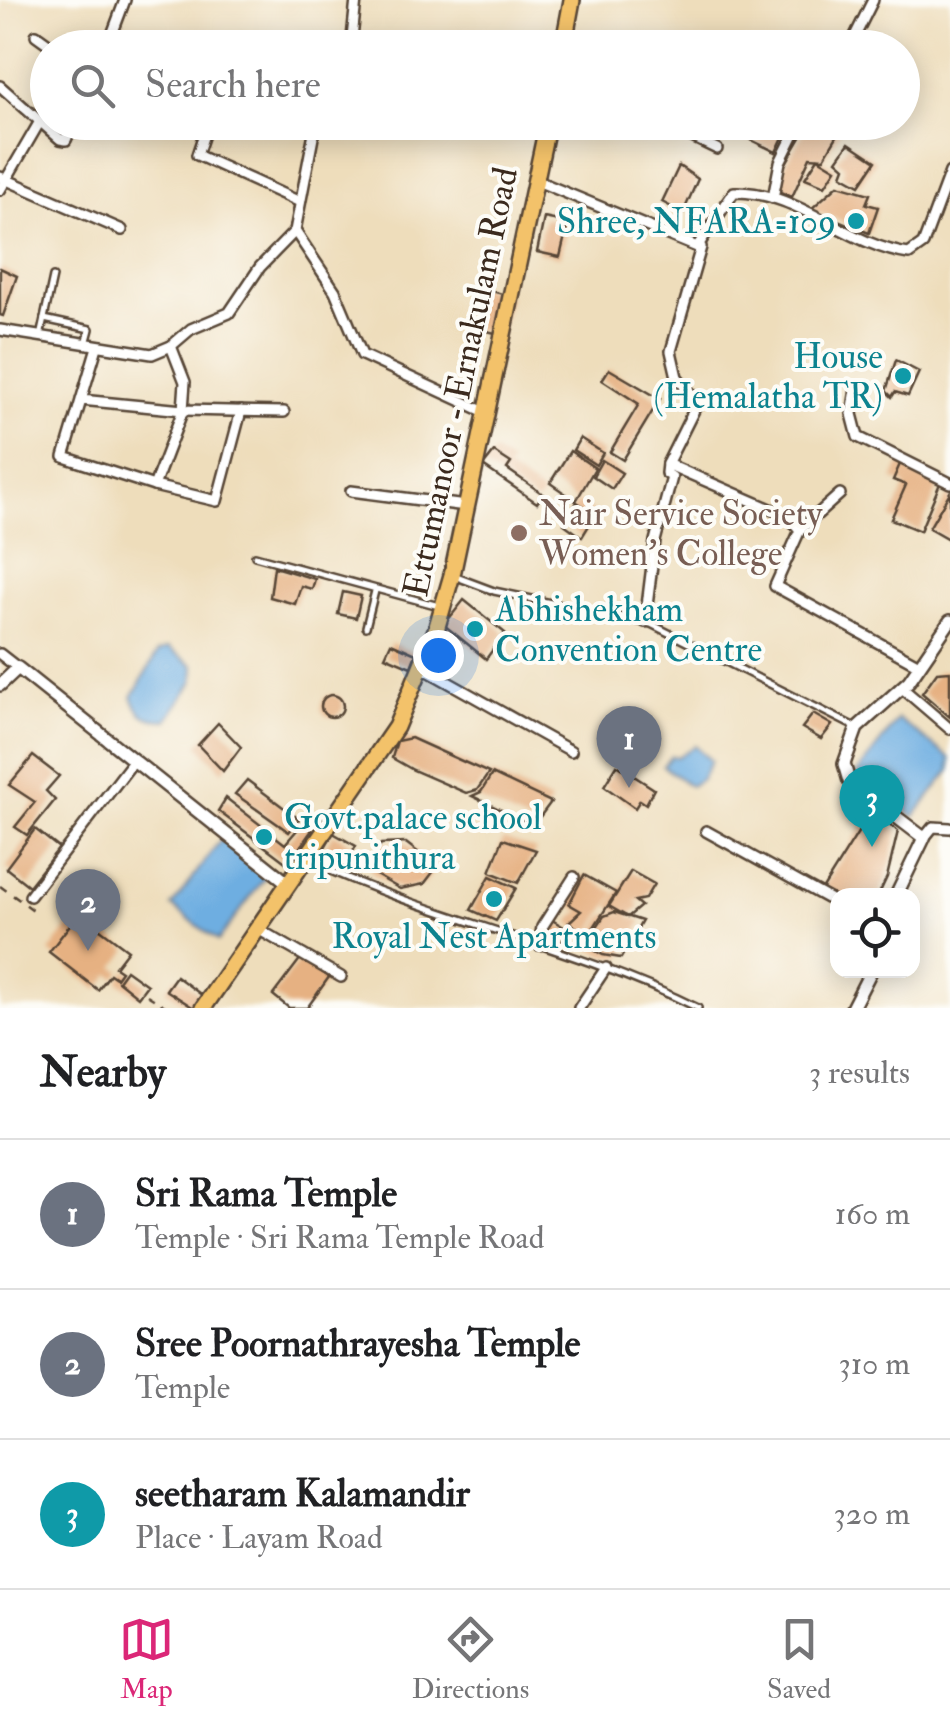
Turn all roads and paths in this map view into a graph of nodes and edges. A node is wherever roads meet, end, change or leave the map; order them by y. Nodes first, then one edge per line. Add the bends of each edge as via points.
1 (125, 0) edge
2 (356, 0) edge
3 (572, 0) edge
4 (873, 0) edge
5 (114, 30) edge
6 (354, 30) edge
7 (566, 30) edge
8 (858, 30) edge
9 (0, 86) edge
10 (30, 114) edge
11 (30, 137) edge
12 (202, 140) edge
13 (312, 140) edge
14 (544, 140) edge
15 (698, 140) edge
16 (791, 140) edge
17 (717, 149) dead end
18 (950, 172) edge
19 (535, 180) junction
20 (2, 182) edge
21 (773, 198) junction
22 (300, 202) junction
23 (122, 230) dead end
24 (294, 230) junction
25 (701, 247) junction
26 (53, 277) dead end
27 (44, 319) junction
28 (0, 330) edge
29 (40, 337) junction
30 (86, 344) junction
31 (97, 346) junction
32 (171, 346) junction
33 (856, 389) dead end
34 (81, 400) junction
35 (183, 410) junction
36 (241, 411) junction
37 (284, 412) dead end
38 (486, 412) junction
39 (666, 464) junction
40 (950, 483) edge
41 (154, 486) junction
42 (352, 491) dead end
43 (840, 494) dead end
44 (466, 506) junction
45 (800, 530) junction
46 (255, 556) dead end
47 (452, 576) junction
48 (375, 591) junction
49 (442, 607) junction
50 (644, 622) junction
51 (950, 622) edge
52 (366, 627) dead end
53 (0, 654) edge
54 (919, 665) junction
55 (421, 667) junction
56 (18, 668) junction
57 (0, 686) edge
58 (901, 687) junction
59 (856, 728) junction
60 (950, 729) edge
61 (571, 752) dead end
62 (132, 763) junction
63 (950, 828) edge
64 (706, 831) dead end
65 (924, 838) junction
66 (305, 860) junction
67 (574, 877) dead end
68 (289, 884) junction
69 (0, 886) edge
70 (900, 888) edge
71 (30, 896) dead end
72 (830, 900) edge
73 (36, 912) dead end
74 (258, 929) junction
75 (539, 945) junction
76 (606, 968) junction
77 (342, 977) dead end
78 (866, 978) edge
79 (148, 995) dead end
80 (168, 1008) edge
81 (203, 1008) edge
82 (579, 1008) edge
83 (698, 1008) edge
84 (852, 1008) edge

1 - 5 street
2 - 6 street
3 - 7 main road
4 - 8 street
9 - 10 street
11 - 20 street
12 - 22 street via 197,155
13 - 22 street
14 - 19 main road, Ettumanoor - Ernakulam Road
15 - 17 street
16 - 21 street
18 - 21 street via 924,244 909,254 887,251
19 - 25 street
19 - 38 main road, Ettumanoor - Ernakulam Road
20 - 23 street
21 - 25 street via 734,192
22 - 24 street
24 - 32 street via 229,313 190,329
24 - 38 street via 334,291 362,355
25 - 39 street via 671,352 677,377 698,402
26 - 27 lane
27 - 29 lane
27 - 30 lane via 90,329
28 - 29 street
29 - 30 street
30 - 31 street
31 - 32 street via 152,354
31 - 34 street
32 - 35 street via 185,382
33 - 40 street via 852,414 858,437
34 - 35 street
34 - 41 street via 64,457
35 - 36 street
35 - 41 street
36 - 37 street
36 - 41 street via 217,500
38 - 44 main road, Ettumanoor - Ernakulam Road
39 - 45 street via 789,517
39 - 50 street via 672,477
42 - 44 street
43 - 45 street
44 - 47 main road, Ettumanoor - Ernakulam Road
45 - 54 street via 776,586
46 - 48 lane
47 - 49 main road, Ettumanoor - Ernakulam Road
47 - 50 lane
48 - 49 lane
48 - 52 lane
49 - 55 main road, Ettumanoor - Ernakulam Road
50 - 59 lane
51 - 54 street
53 - 56 street
54 - 58 street
55 - 61 street
55 - 66 main road, Ettumanoor - Ernakulam Road via 396,727
56 - 57 street
56 - 62 street
58 - 59 street
58 - 60 street
59 - 65 street via 844,764 850,781
62 - 68 street
62 - 71 street
63 - 65 street via 933,827
64 - 72 street
65 - 70 street
66 - 68 main road, Ettumanoor - Ernakulam Road
66 - 75 lane via 370,889
67 - 75 street via 542,927
68 - 74 main road, Ettumanoor - Ernakulam Road
69 - 73 path
74 - 77 street
74 - 81 main road, Ettumanoor - Ernakulam Road
75 - 76 lane
76 - 82 street
76 - 83 lane
78 - 84 street
79 - 80 path

